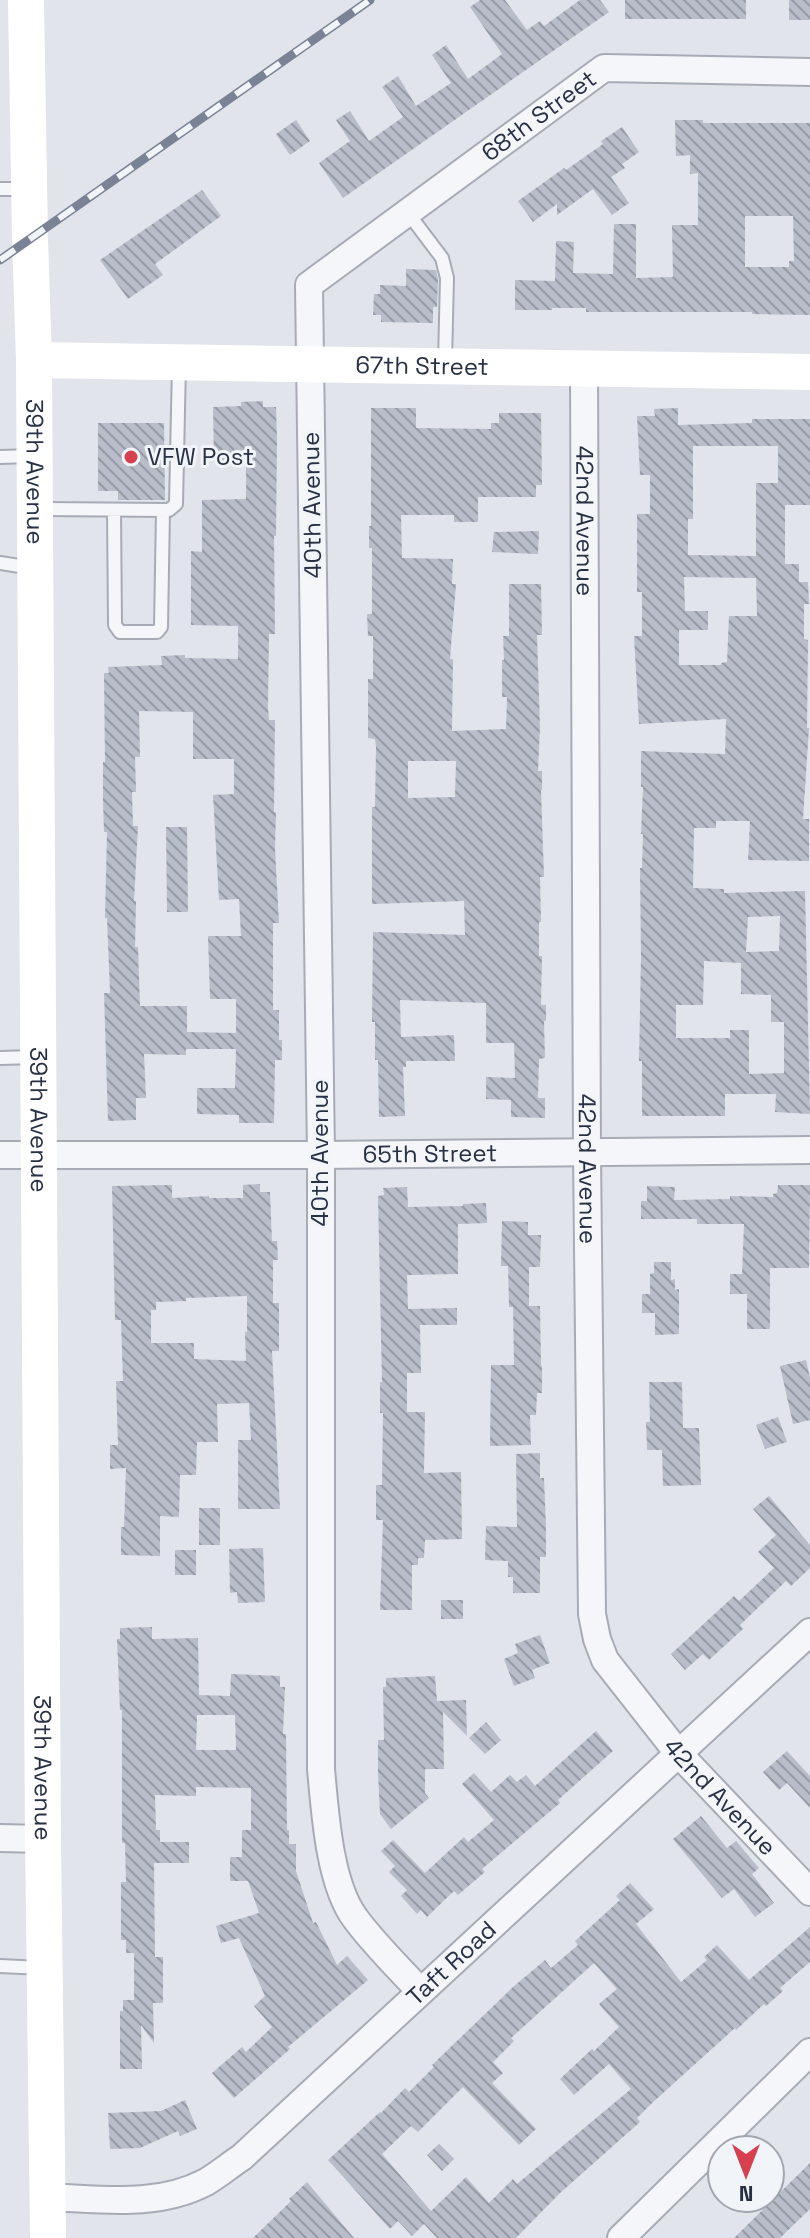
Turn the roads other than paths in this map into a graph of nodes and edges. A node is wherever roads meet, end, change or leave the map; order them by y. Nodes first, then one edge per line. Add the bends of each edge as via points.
1 (26, 0) edge
2 (810, 72) edge
3 (14, 189) edge
4 (408, 213) junction
5 (309, 285) joint
6 (34, 360) junction
7 (179, 361) junction
8 (310, 362) junction
9 (445, 365) junction
10 (584, 367) junction
11 (810, 372) edge
12 (18, 456) edge
13 (36, 509) junction
14 (114, 510) junction
15 (163, 510) junction
16 (0, 563) edge
17 (36, 569) junction
18 (39, 1057) junction
19 (0, 1058) edge
20 (810, 1150) edge
21 (587, 1153) junction
22 (0, 1155) edge
23 (39, 1155) junction
24 (321, 1155) junction
25 (810, 1632) edge
26 (678, 1753) junction
27 (0, 1838) edge
28 (43, 1839) junction
29 (810, 1892) edge
30 (0, 1966) edge
31 (45, 1968) junction
32 (420, 1991) junction
33 (810, 2052) edge
34 (48, 2197) junction
35 (48, 2238) edge
36 (621, 2238) edge

1 - 3 main road, 39th Avenue
2 - 4 street, 68th Street via 604,68
3 - 6 main road, 39th Avenue
4 - 5 street, 68th Street
4 - 9 lane via 442,258 447,278
5 - 8 street, 40th Avenue
6 - 7 main road, 67th Street
6 - 12 main road, 39th Avenue
7 - 8 main road, 67th Street
7 - 15 lane via 176,504
8 - 9 main road, 67th Street
8 - 24 street, 40th Avenue
9 - 10 main road, 67th Street
10 - 11 main road, 67th Street
10 - 21 street, 42nd Avenue
12 - 13 main road, 39th Avenue
13 - 14 lane
13 - 17 main road, 39th Avenue
14 - 15 lane
14 - 15 lane via 115,625 120,632 157,632 161,627
16 - 17 lane
17 - 18 main road, 39th Avenue
18 - 19 lane
18 - 23 main road, 39th Avenue
20 - 21 street, 65th Street
21 - 24 street, 65th Street
21 - 26 street, 42nd Avenue via 592,1614 605,1660
22 - 23 street, 65th Street
23 - 24 street, 65th Street
23 - 28 main road, 39th Avenue
24 - 32 street, 40th Avenue via 321,1769 327,1831 353,1916
25 - 26 street, Taft Road
26 - 29 street, 42nd Avenue
26 - 32 street, Taft Road
27 - 28 street
28 - 31 main road, 39th Avenue
30 - 31 lane
31 - 34 main road, 39th Avenue
32 - 34 street, Taft Road via 242,2157 206,2182 146,2199
33 - 36 street
34 - 35 main road, 39th Avenue

